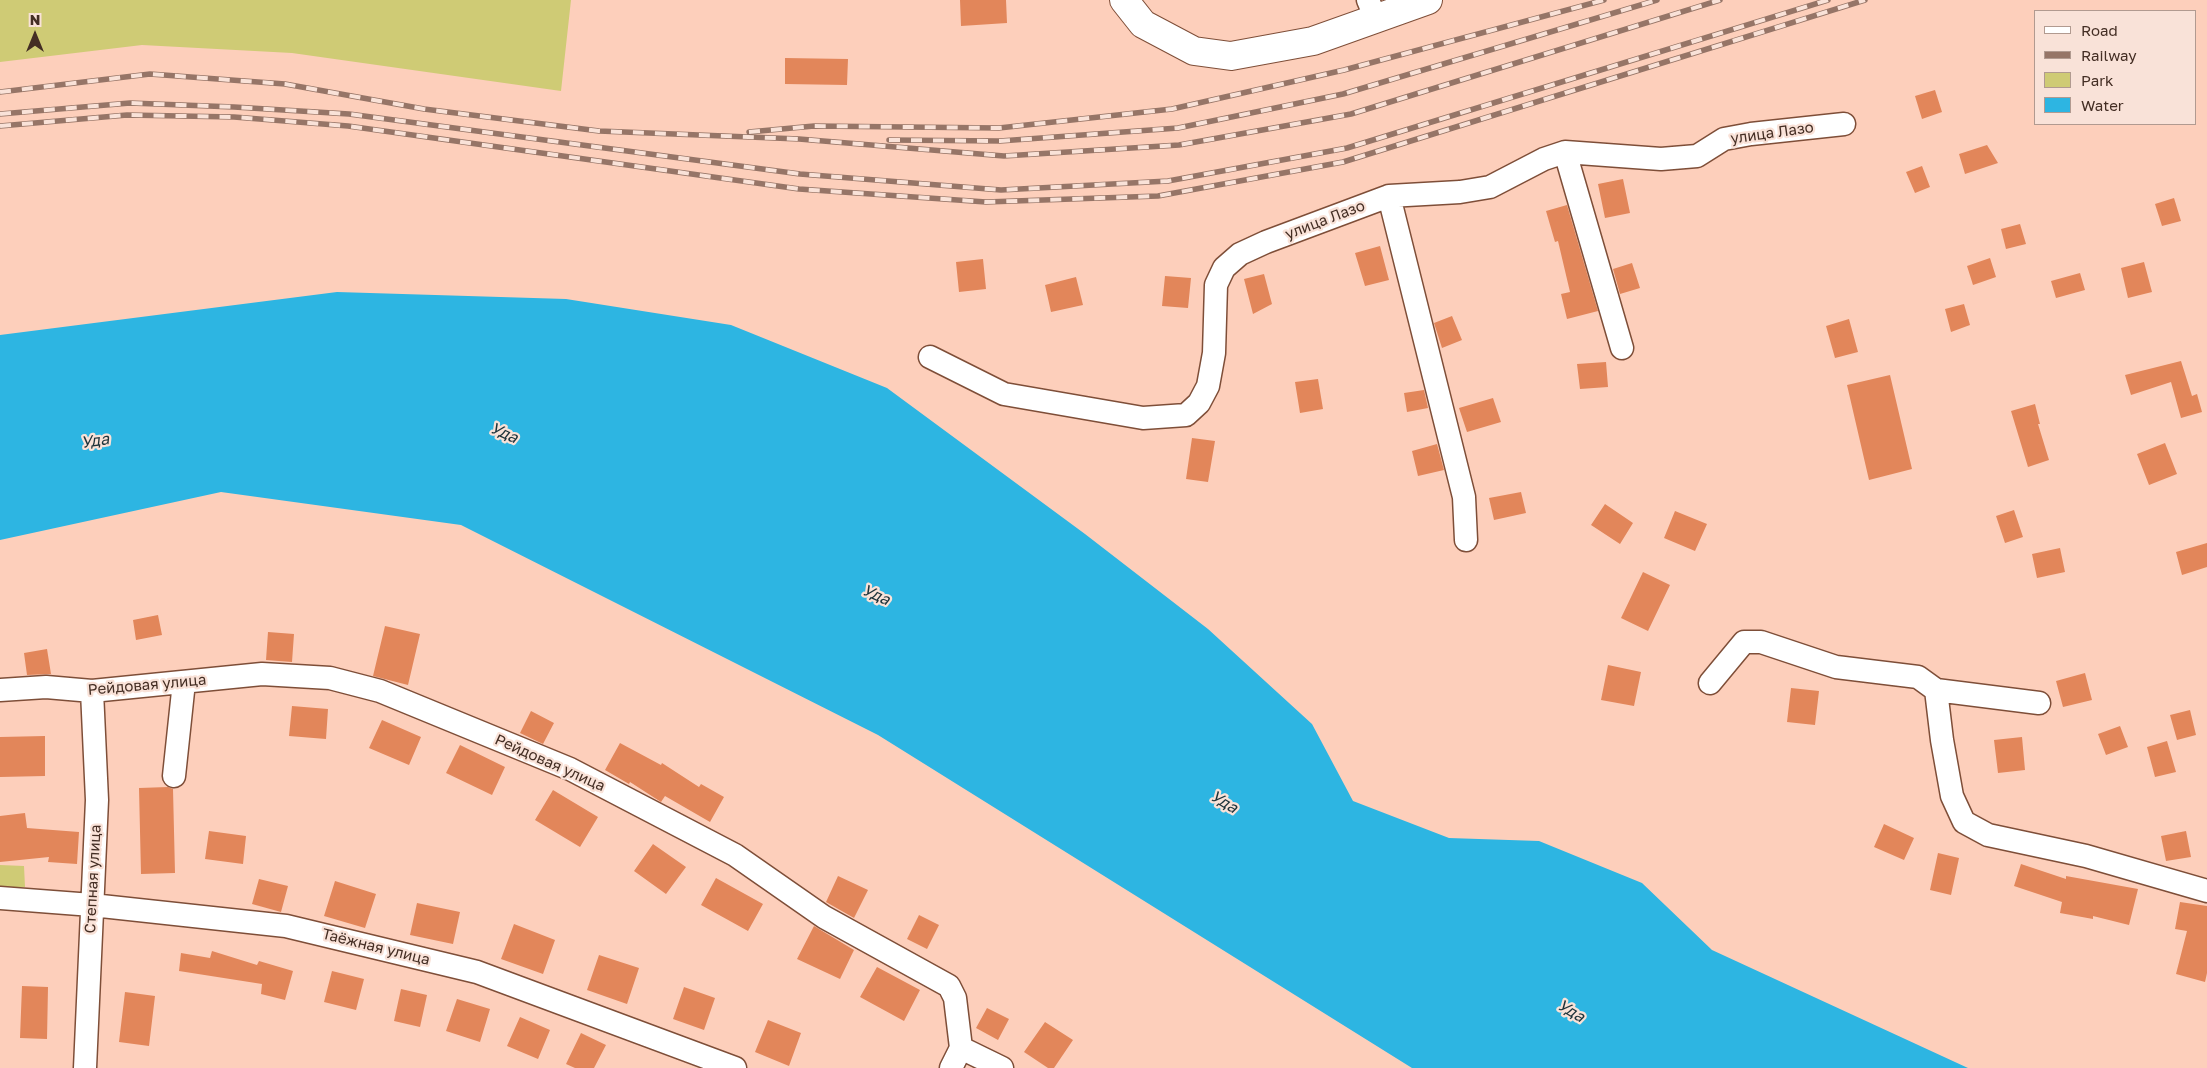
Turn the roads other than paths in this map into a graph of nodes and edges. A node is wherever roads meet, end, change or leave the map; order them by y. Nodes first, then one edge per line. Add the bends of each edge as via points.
1 (1124, 0) edge
2 (1428, 0) edge
3 (1372, 10) edge
4 (1844, 124) dead end
5 (1565, 152) junction
6 (1389, 196) junction
7 (1622, 348) dead end
8 (930, 357) dead end
9 (1466, 540) dead end
10 (184, 682) junction
11 (1710, 684) dead end
12 (0, 690) edge
13 (1936, 690) junction
14 (92, 691) junction
15 (2039, 703) dead end
16 (174, 776) dead end
17 (2207, 891) edge
18 (0, 898) edge
19 (92, 905) junction
20 (961, 1048) junction
21 (85, 1068) edge
22 (735, 1068) edge
23 (951, 1068) edge
24 (1002, 1068) edge

1 - 3 street via 1143,24 1194,51 1231,56 1313,41
2 - 3 street
4 - 5 street, улица Лазо via 1724,139 1697,156 1661,159
5 - 6 street, улица Лазо via 1544,159 1490,187
5 - 7 street
6 - 8 street, улица Лазо via 1266,242 1240,254 1224,268 1216,285 1214,352 1208,386 1199,403 1186,414 1143,418 1004,394
6 - 9 street via 1464,497
10 - 14 street, Рейдовая улица
10 - 16 street
10 - 20 street, Рейдовая улица via 262,674 330,678 380,691 570,769 734,855 824,917 949,986 955,998
11 - 13 street via 1744,642 1752,641 1836,667 1918,677
12 - 14 street, Рейдовая улица via 46,687
13 - 15 street
13 - 17 street via 1952,796 1964,822 1988,835 2086,856
14 - 19 street, Степная улица via 97,800
18 - 19 street, Таёжная улица
19 - 21 street, Степная улица
19 - 22 street, Таёжная улица via 286,926 477,972
20 - 23 street
20 - 24 street

